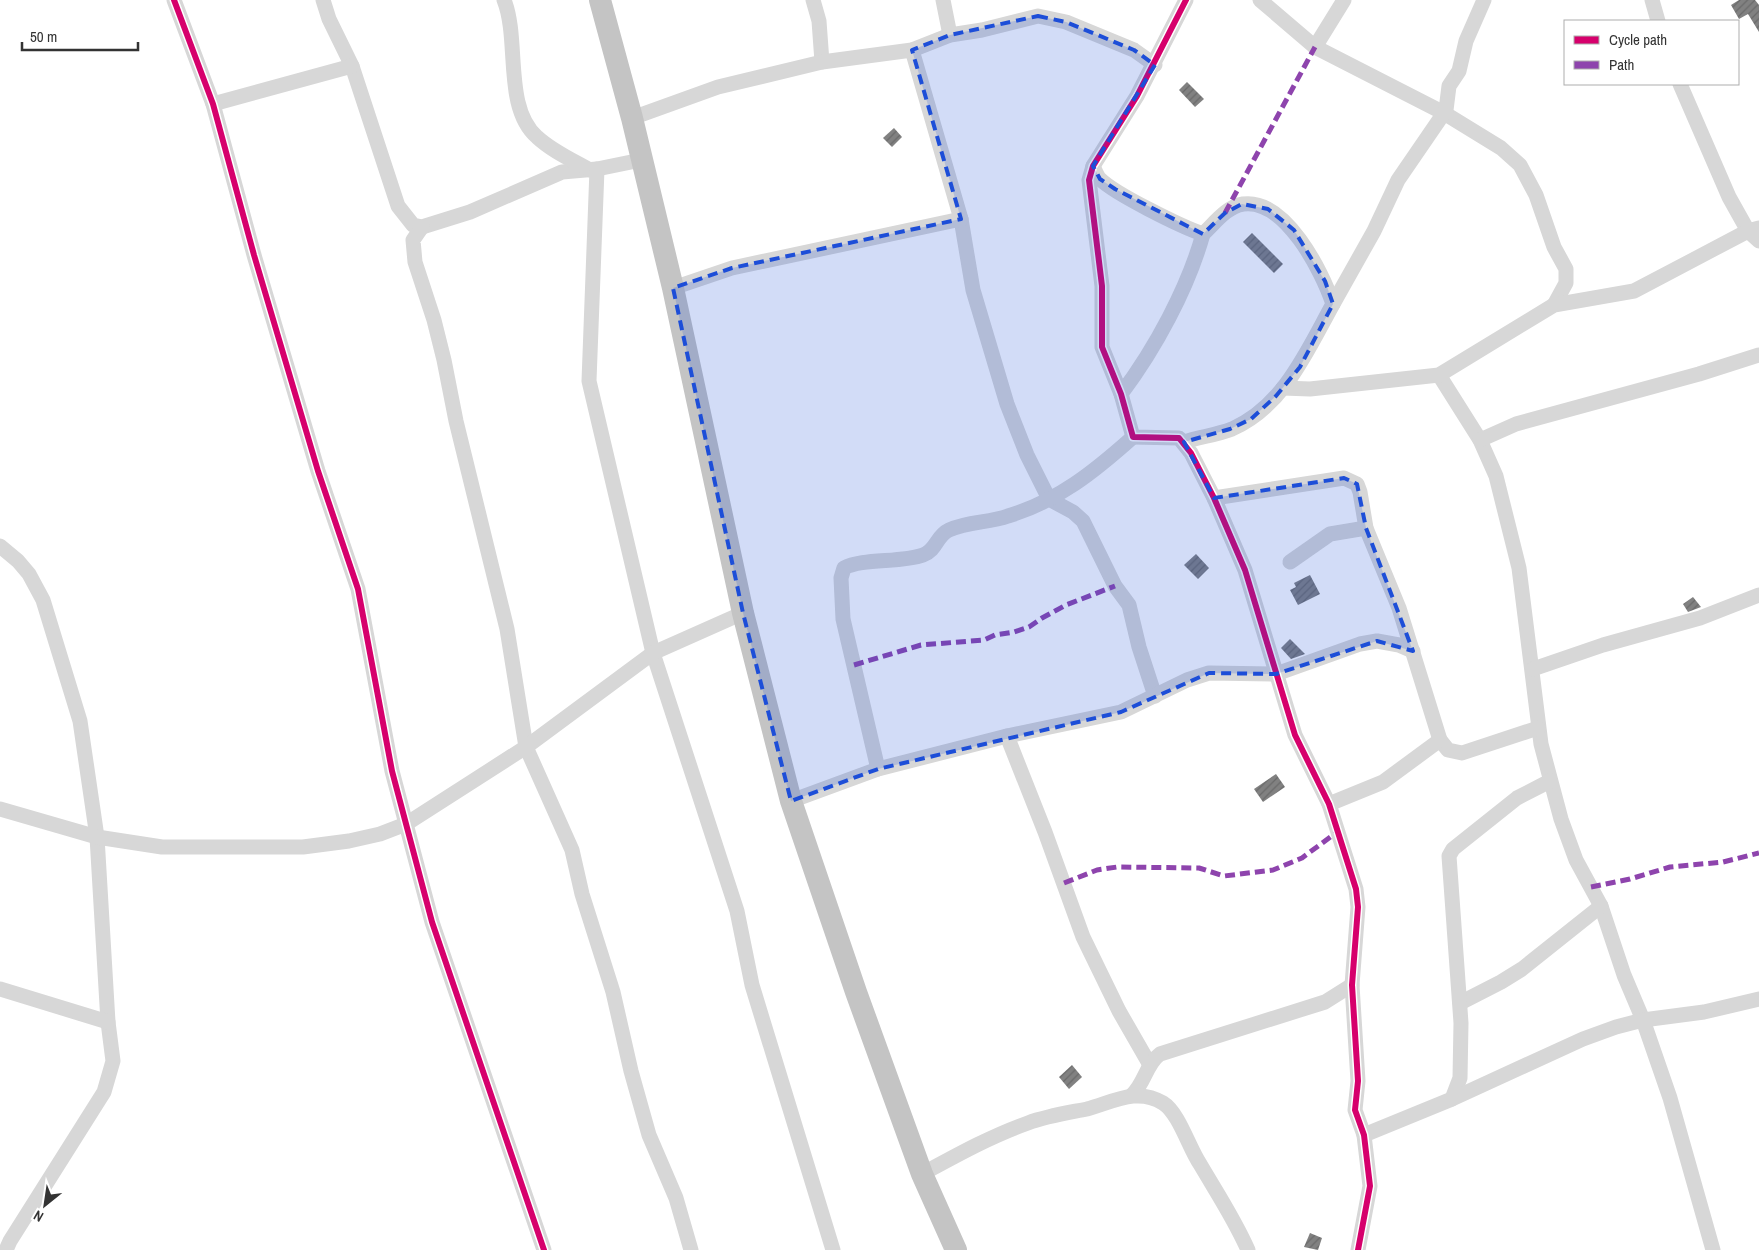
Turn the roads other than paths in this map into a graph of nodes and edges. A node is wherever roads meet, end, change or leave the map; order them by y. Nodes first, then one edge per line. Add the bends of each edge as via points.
1 (174, 0) edge
2 (323, 0) edge
3 (504, 0) edge
4 (600, 0) edge
5 (813, 0) edge
6 (943, 0) edge
7 (1186, 0) edge
8 (1260, 0) edge
9 (1344, 0) edge
10 (1484, 0) edge
11 (1652, 0) edge
12 (1658, 20) edge
13 (950, 35) junction
14 (1315, 47) junction
15 (912, 50) junction
16 (822, 62) junction
17 (1155, 65) junction
18 (352, 66) junction
19 (1680, 85) edge
20 (213, 104) junction
21 (1444, 113) junction
22 (632, 118) junction
23 (641, 160) junction
24 (1093, 166) junction
25 (594, 169) junction
26 (961, 219) junction
27 (422, 227) junction
28 (1203, 234) junction
29 (1755, 234) edge
30 (673, 288) junction
31 (1333, 304) junction
32 (1554, 305) junction
33 (1759, 355) edge
34 (1439, 375) junction
35 (1282, 388) junction
36 (1120, 394) junction
37 (1133, 437) junction
38 (1480, 440) junction
39 (1184, 442) junction
40 (1214, 498) junction
41 (1049, 499) junction
42 (1366, 528) junction
43 (0, 546) edge
44 (1290, 562) dead end
45 (1759, 595) edge
46 (743, 613) junction
47 (1412, 651) junction
48 (653, 653) junction
49 (1533, 669) junction
50 (1276, 674) junction
51 (1154, 696) junction
52 (1538, 728) junction
53 (1007, 736) junction
54 (1440, 740) junction
55 (526, 747) junction
56 (878, 769) junction
57 (1550, 781) junction
58 (791, 801) junction
59 (1329, 804) junction
60 (0, 809) edge
61 (406, 824) junction
62 (97, 837) junction
63 (1601, 906) junction
64 (1352, 985) junction
65 (0, 989) edge
66 (1759, 999) edge
67 (1460, 1002) junction
68 (1643, 1020) junction
69 (108, 1022) junction
70 (1150, 1065) junction
71 (1132, 1095) junction
72 (1452, 1099) junction
73 (1364, 1135) junction
74 (922, 1174) junction
75 (6, 1250) edge
76 (544, 1250) edge
77 (691, 1250) edge
78 (834, 1250) edge
79 (956, 1250) edge
80 (1248, 1250) edge
81 (1358, 1250) edge
82 (1713, 1250) edge

1 - 20 street
2 - 18 street
3 - 25 street via 513,32 514,71 526,125 554,150
4 - 22 highway
5 - 16 street via 819,22
6 - 13 street
7 - 17 street
8 - 14 street
9 - 14 street
10 - 21 street via 1466,41 1459,71 1449,86
11 - 12 street
13 - 15 street
13 - 17 street via 1038,16 1066,22 1134,50
14 - 21 street
15 - 16 street
15 - 26 street
16 - 22 street via 718,87
17 - 24 street
18 - 20 street
18 - 27 street via 398,206 413,225
19 - 29 street via 1729,197
20 - 61 street via 318,471 358,589 392,771
21 - 31 street via 1398,180
21 - 32 street via 1501,148 1520,166 1536,195 1554,247 1566,269 1566,283
22 - 23 highway
23 - 25 street
23 - 30 highway
24 - 28 street via 1100,179 1115,189 1174,222
24 - 36 street via 1089,191 1102,286 1102,347
25 - 27 street via 547,177 470,212
25 - 48 street via 589,381
26 - 30 street via 732,268
26 - 41 street via 973,290 1008,404 1027,455
27 - 55 street via 412,240 414,262 434,320 507,629
28 - 31 street via 1225,212 1242,204 1256,204 1268,209 1294,230 1325,281
28 - 36 street via 1187,281 1134,377
29 - 32 street via 1634,291
30 - 46 highway
31 - 35 street via 1300,367
32 - 34 street
33 - 38 street via 1516,424
34 - 35 street via 1310,389
34 - 38 street
35 - 39 street via 1251,419 1230,430
36 - 37 street
37 - 39 street via 1172,437
37 - 41 street via 1094,472
38 - 49 street via 1496,476 1519,568 1526,640
39 - 40 street
40 - 42 street via 1344,478 1357,484
40 - 50 street via 1245,570
41 - 51 street via 1083,521 1115,586 1129,605
41 - 56 street via 1008,517 949,530 940,536 933,550 921,556 844,568 841,578 843,619
42 - 44 street via 1330,534
42 - 47 street
43 - 62 street via 29,574 43,600 80,721
45 - 49 street via 1700,618 1604,644
46 - 48 street
46 - 58 highway
47 - 50 street via 1377,641
47 - 54 street
48 - 55 street
48 - 78 street via 737,911 752,985
49 - 52 street
50 - 51 street via 1209,673
50 - 59 street via 1295,735
51 - 53 street via 1113,714
52 - 54 street via 1462,753 1448,750
52 - 57 street
53 - 56 street
53 - 70 street via 1083,937
54 - 59 street via 1383,782
55 - 61 street
55 - 77 street via 572,850 582,894 614,992 649,1135 676,1198
56 - 58 street
57 - 63 street via 1573,852
57 - 67 street via 1517,798 1453,849 1449,856
58 - 74 highway
59 - 64 street via 1356,889 1358,907
60 - 62 street
61 - 62 street via 349,842 303,847 162,847
61 - 76 street via 451,983
62 - 69 street
63 - 67 street via 1522,969
63 - 68 street
64 - 70 street via 1324,1002 1160,1054
64 - 73 street via 1358,1081 1355,1110
65 - 69 street
66 - 68 street via 1704,1012
67 - 72 street via 1460,1078
68 - 72 street via 1582,1039
68 - 82 street via 1670,1098
69 - 75 street via 113,1061 104,1092
70 - 71 street
71 - 74 street via 1014,1128
71 - 80 street via 1152,1098 1170,1108
72 - 73 street
73 - 81 street via 1370,1186
74 - 79 highway

